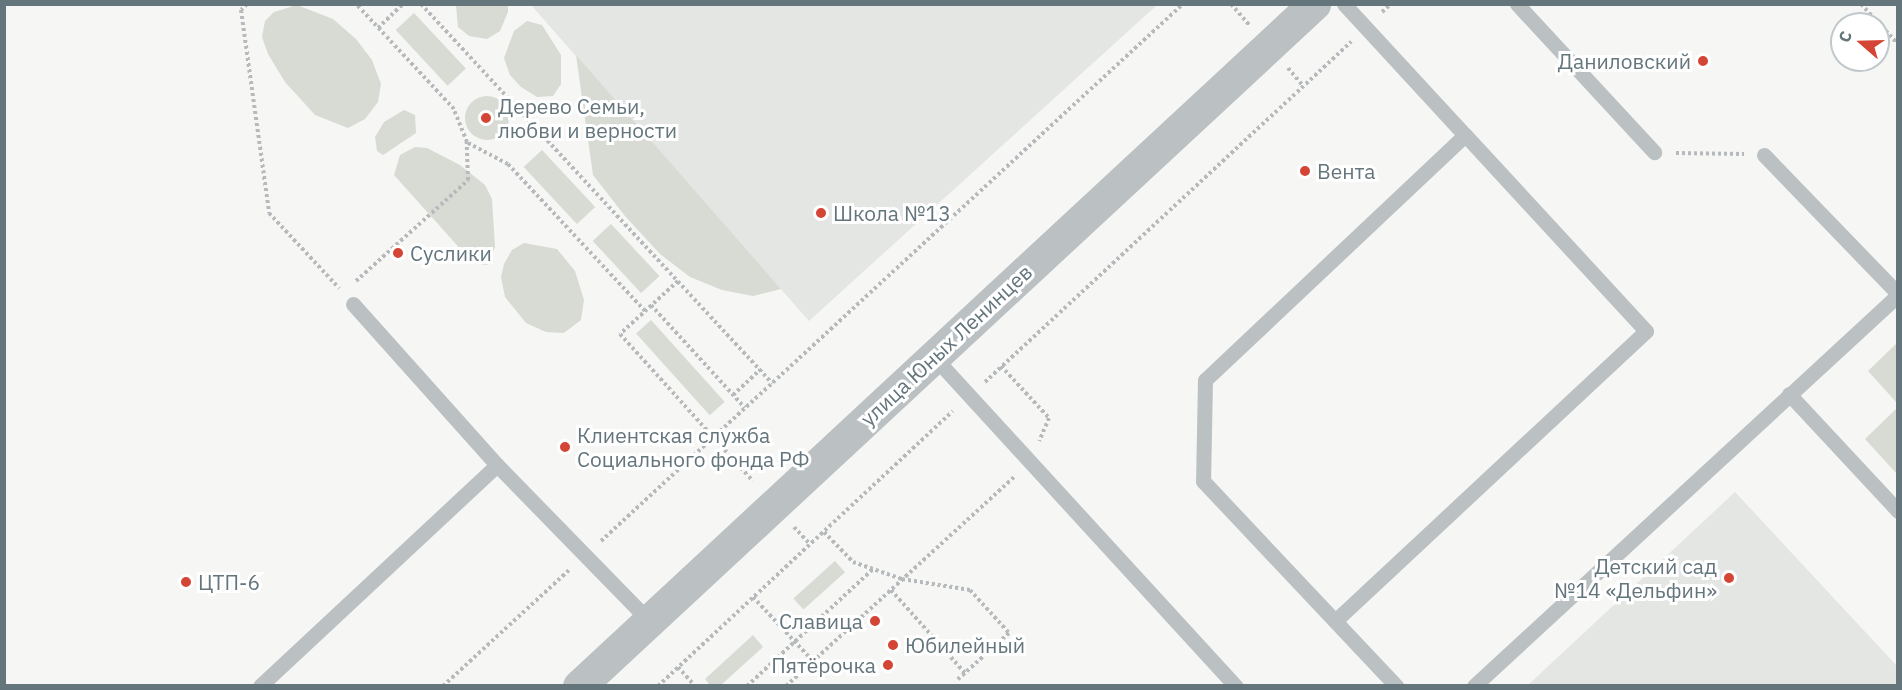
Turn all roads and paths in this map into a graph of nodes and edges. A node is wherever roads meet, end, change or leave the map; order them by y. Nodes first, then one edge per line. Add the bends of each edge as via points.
1 (247, 4) edge
2 (356, 4) edge
3 (403, 4) edge
4 (422, 4) edge
5 (1183, 4) edge
6 (1314, 4) edge
7 (1344, 4) edge
8 (1391, 4) edge
9 (1517, 4) edge
10 (1860, 4) edge
11 (378, 28) junction
12 (1366, 28) junction
13 (1898, 44) edge
14 (1465, 135) junction
15 (467, 142) junction
16 (1654, 152) joint
17 (1764, 155) joint
18 (678, 281) junction
19 (1898, 294) edge
20 (348, 299) junction
21 (651, 305) junction
22 (645, 311) junction
23 (933, 357) junction
24 (1001, 366) junction
25 (760, 369) junction
26 (772, 383) junction
27 (1789, 394) junction
28 (733, 395) junction
29 (969, 396) junction
30 (745, 408) junction
31 (1049, 418) dead end
32 (713, 437) junction
33 (1030, 462) junction
34 (497, 465) junction
35 (1898, 511) edge
36 (824, 532) junction
37 (585, 556) junction
38 (874, 569) junction
39 (902, 579) junction
40 (891, 590) junction
41 (753, 597) junction
42 (649, 621) junction
43 (1335, 621) junction
44 (794, 642) junction
45 (813, 662) junction
46 (678, 667) junction
47 (965, 673) junction
48 (827, 676) dead end
49 (957, 680) dead end
50 (260, 686) edge
51 (443, 686) edge
52 (579, 686) edge
53 (658, 686) edge
54 (695, 686) edge
55 (747, 686) edge
56 (786, 686) edge
57 (1236, 686) edge
58 (1396, 686) edge
59 (1474, 686) edge

1 - 20 path via 242,10 269,213
2 - 11 path
3 - 11 path
4 - 18 path
5 - 26 path
6 - 23 street, улица Юных Ленинцев
7 - 12 lane
8 - 12 path
9 - 16 lane
10 - 13 path
11 - 15 path via 454,109
12 - 14 lane
12 - 24 path
14 - 43 lane via 1204,380 1203,481
14 - 43 lane via 1646,331
15 - 20 path via 468,180
15 - 22 path via 508,164
16 - 17 path
17 - 19 lane
18 - 21 path
18 - 25 path
19 - 27 lane
20 - 34 lane
21 - 22 path
21 - 28 path
22 - 32 path via 620,334
23 - 29 lane
23 - 42 street, улица Юных Ленинцев
24 - 29 path
24 - 31 path
25 - 26 path
25 - 28 path
26 - 30 path
27 - 35 lane
27 - 59 lane
28 - 30 path
29 - 33 lane
29 - 36 path
30 - 32 path
32 - 37 path
33 - 39 path
33 - 57 lane
34 - 37 lane
34 - 50 lane
36 - 38 path via 853,562
36 - 41 path
37 - 42 lane
37 - 51 path
38 - 39 path
38 - 44 path
39 - 40 path
39 - 47 path via 970,590 1009,633
40 - 45 path
40 - 47 path
41 - 44 path
41 - 46 path
42 - 52 street, улица Юных Ленинцев
43 - 58 lane
44 - 45 path
44 - 55 path
45 - 48 path
45 - 56 path
46 - 53 path
46 - 54 path
47 - 49 path

